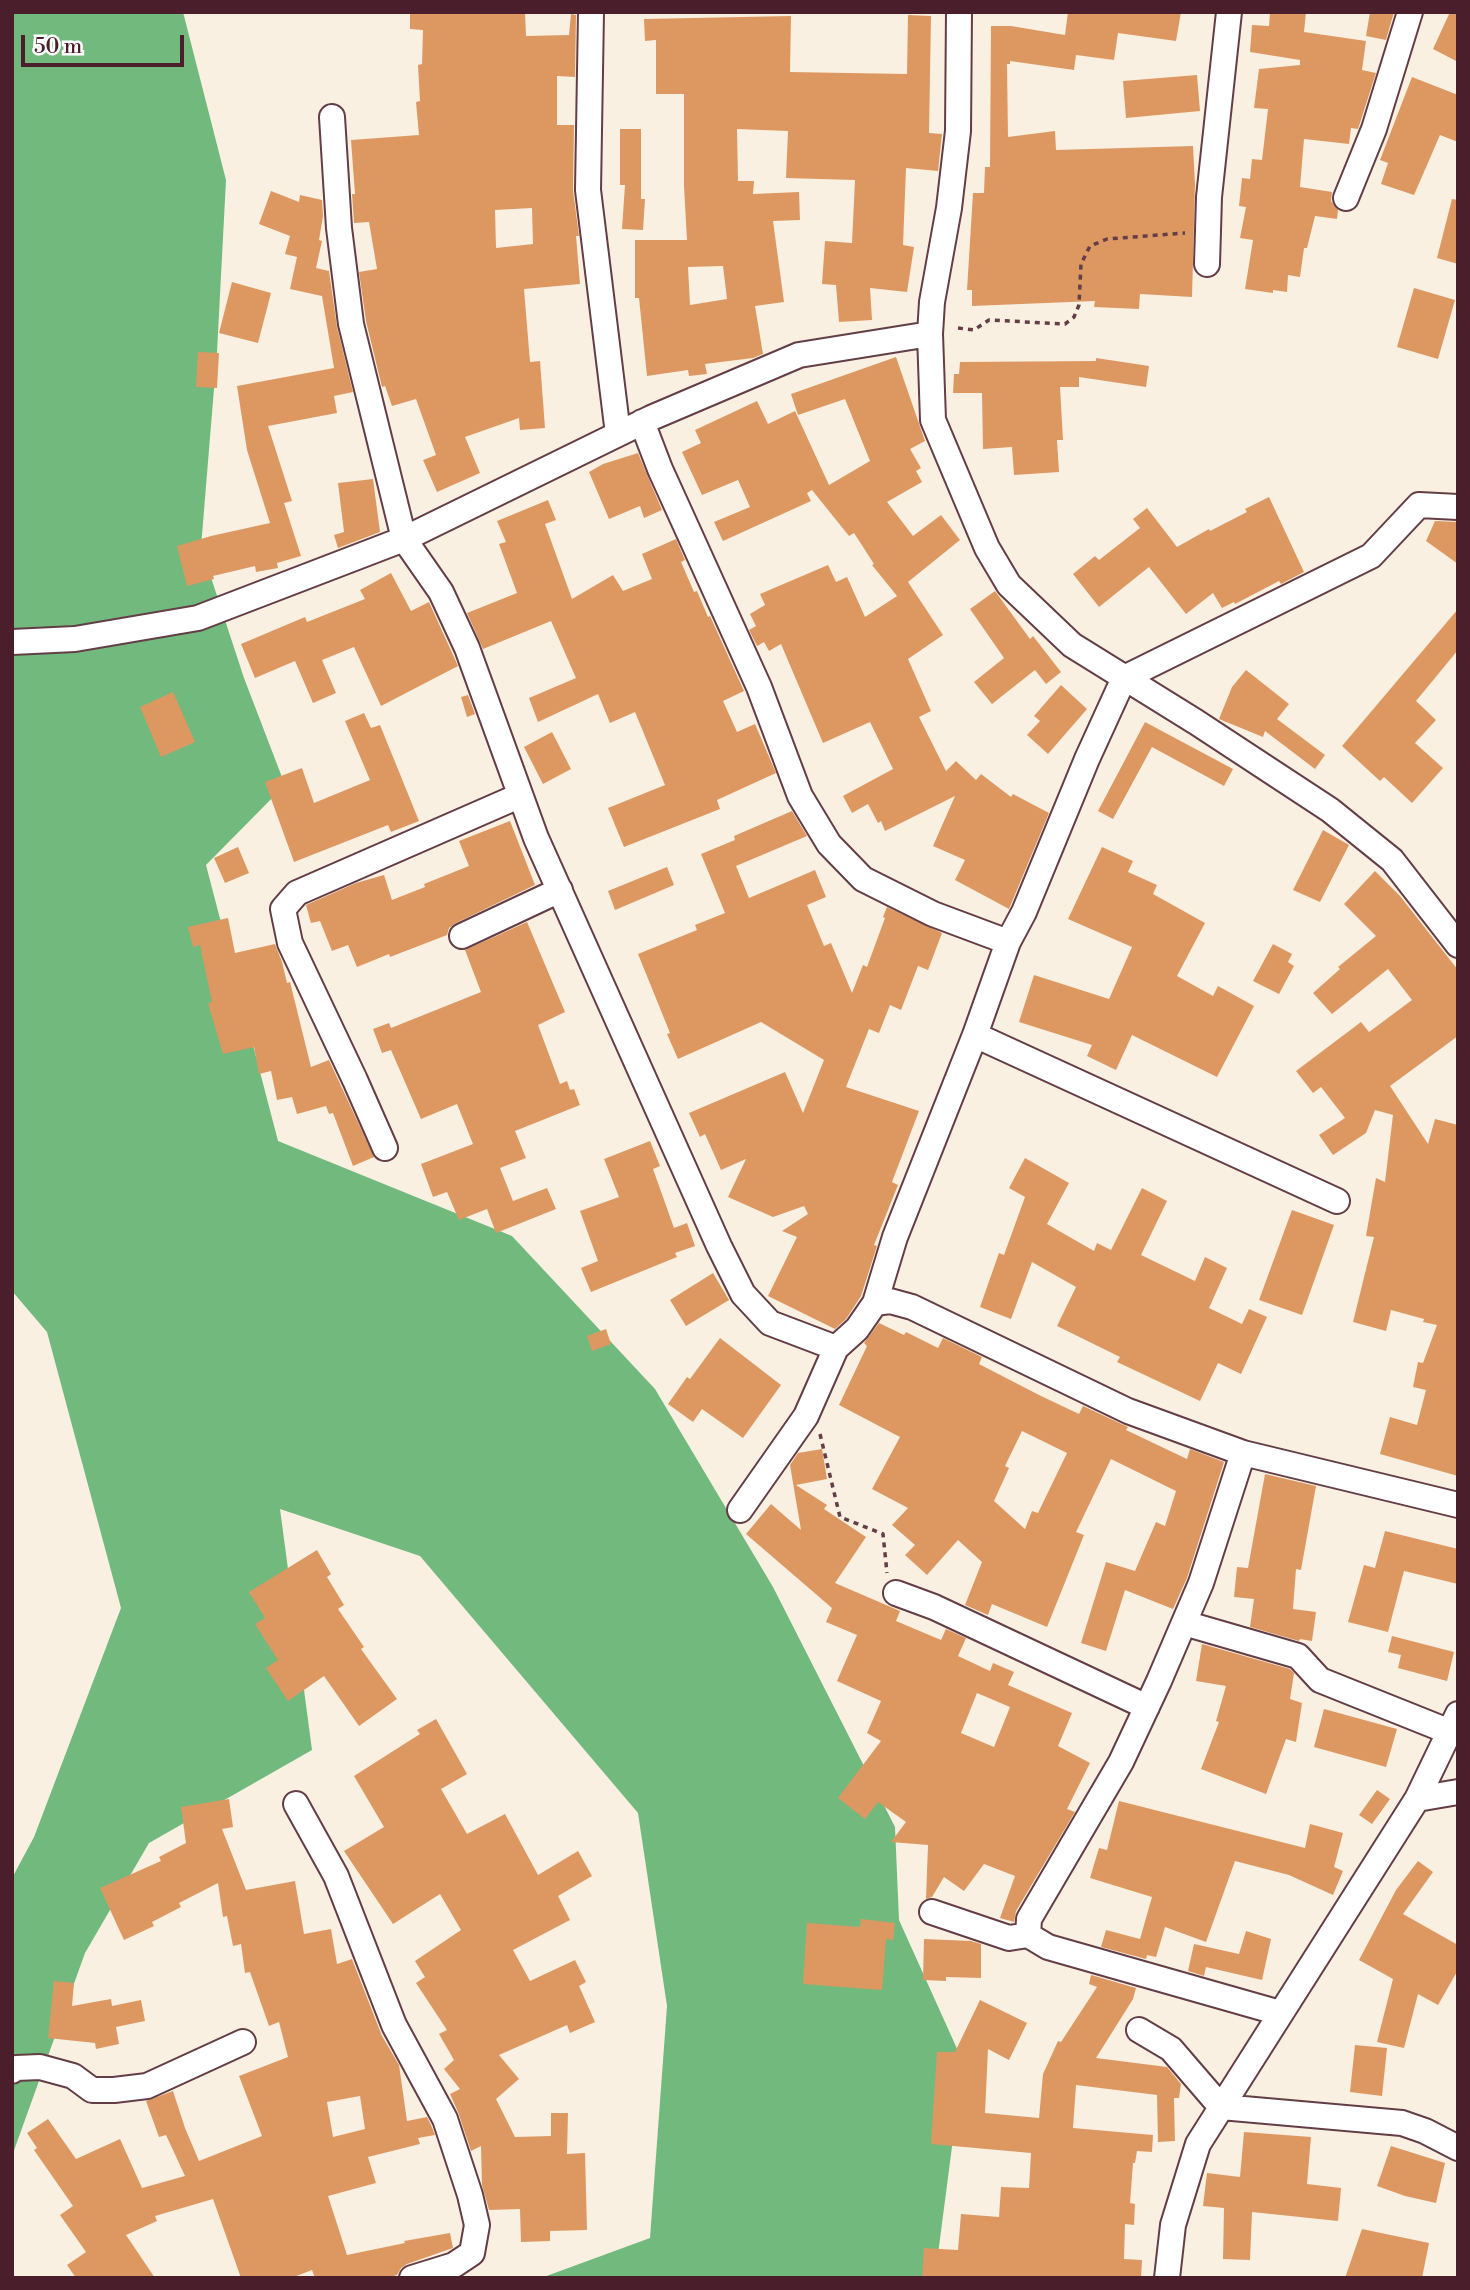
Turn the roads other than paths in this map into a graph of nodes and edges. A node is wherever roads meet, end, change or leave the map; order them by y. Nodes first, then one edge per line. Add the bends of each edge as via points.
1 (591, 12) edge
2 (959, 12) edge
3 (1229, 12) edge
4 (1410, 12) edge
5 (332, 117) dead end
6 (1346, 198) dead end
7 (1207, 264) dead end
8 (930, 334) junction
9 (642, 422) junction
10 (618, 434) junction
11 (1458, 507) edge
12 (404, 539) junction
13 (15, 642) edge
14 (1124, 678) junction
15 (519, 796) junction
16 (560, 890) junction
17 (462, 936) dead end
18 (1008, 942) junction
19 (1458, 945) edge
20 (975, 1035) junction
21 (385, 1148) dead end
22 (1337, 1201) dead end
23 (875, 1303) junction
24 (836, 1348) junction
25 (1243, 1453) junction
26 (1458, 1505) edge
27 (740, 1510) dead end
28 (896, 1594) road end
29 (1184, 1623) junction
30 (1147, 1707) junction
31 (1454, 1723) edge
32 (1458, 1792) edge
33 (1417, 1798) junction
34 (296, 1804) dead end
35 (932, 1912) dead end
36 (1028, 1935) junction
37 (1280, 2013) junction
38 (1139, 2030) dead end
39 (243, 2042) dead end
40 (12, 2071) edge
41 (1221, 2107) junction
42 (1458, 2148) edge
43 (412, 2278) edge
44 (1167, 2278) edge

1 - 10 street via 588,190
2 - 8 street via 958,131
3 - 7 street via 1209,197
4 - 6 street via 1374,129
5 - 12 street via 351,324
8 - 9 street via 799,355
8 - 14 street via 933,420 987,548 1009,584 1072,645
9 - 10 street
9 - 18 street via 759,687 800,796 829,844 863,879 933,914
10 - 12 street
11 - 14 street via 1419,505 1371,556
12 - 13 street via 198,618 75,639
12 - 15 street via 441,592 467,648
14 - 18 street
14 - 19 street via 1330,810 1392,860
15 - 16 street
15 - 21 street via 297,893 283,909 290,943
16 - 17 street
16 - 24 street via 743,1294 770,1324
18 - 20 street
20 - 22 street
20 - 23 street via 895,1237
23 - 24 street
23 - 25 street via 890,1301 912,1307 1128,1410
24 - 27 street via 806,1416
25 - 26 street
25 - 29 street
28 - 30 street via 934,1607
29 - 30 street
29 - 31 street via 1298,1656 1320,1680
30 - 36 street via 1121,1762 1029,1919
31 - 33 street
32 - 33 street
33 - 37 street
34 - 43 street via 337,1876 394,2025 445,2119 475,2215 472,2253 454,2265
35 - 36 street via 1009,1938
36 - 37 street via 1048,1947
37 - 41 street
38 - 41 street via 1171,2049
39 - 40 street via 147,2086 125,2089 92,2090 73,2076 40,2067
41 - 42 street via 1402,2123
41 - 44 street via 1198,2144 1173,2225

